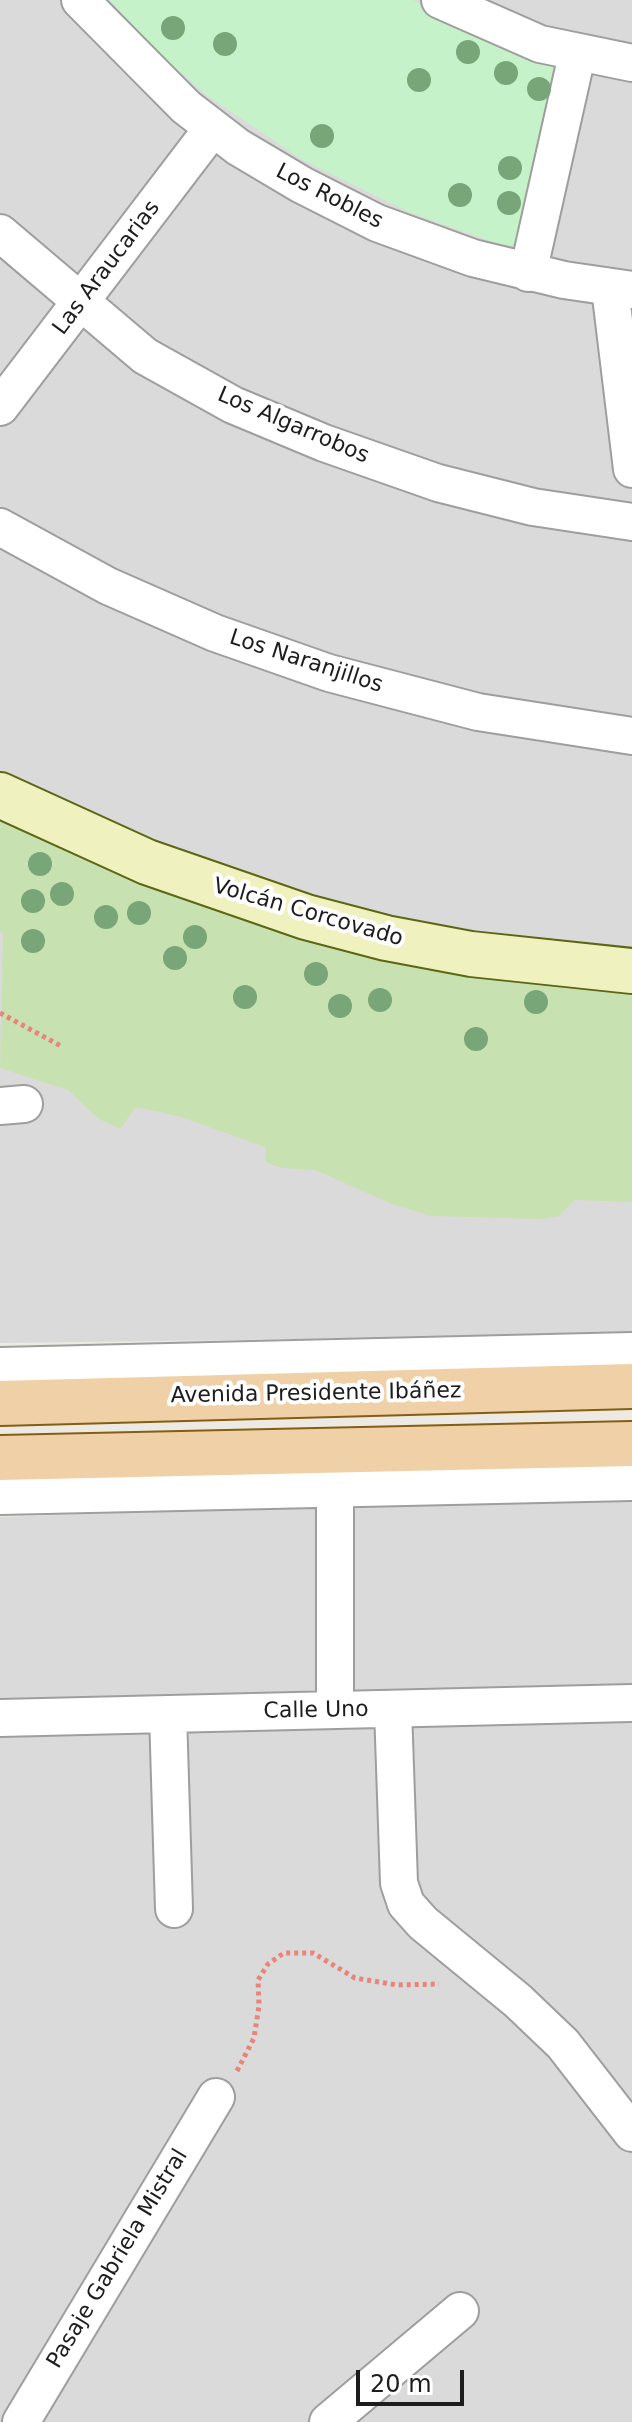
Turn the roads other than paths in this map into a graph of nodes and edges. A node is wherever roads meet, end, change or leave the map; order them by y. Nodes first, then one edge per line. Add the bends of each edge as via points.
1 (80, 0) edge
2 (440, 0) edge
3 (577, 55) junction
4 (632, 63) edge
5 (212, 129) junction
6 (0, 233) edge
7 (528, 273) junction
8 (621, 289) edge
9 (81, 304) junction
10 (0, 407) edge
11 (632, 469) edge
12 (632, 522) edge
13 (0, 527) edge
14 (632, 736) edge
15 (0, 795) edge
16 (632, 971) edge
17 (632, 1351) edge
18 (0, 1366) edge
19 (632, 1386) edge
20 (0, 1403) edge
21 (632, 1444) edge
22 (0, 1458) edge
23 (632, 1482) edge
24 (335, 1489) junction
25 (0, 1496) edge
26 (632, 1703) edge
27 (393, 1709) junction
28 (335, 1710) junction
29 (168, 1714) junction
30 (0, 1718) edge
31 (174, 1909) dead end
32 (216, 2097) road end
33 (632, 2133) edge
34 (460, 2311) dead end
35 (21, 2422) edge
36 (328, 2422) edge

1 - 5 street, Los Robles via 159,83
2 - 3 street via 508,32
3 - 4 street
3 - 7 street
5 - 7 street, Los Robles via 302,185 377,223
5 - 9 street, Las Araucarias
6 - 9 street, Los Algarrobos
7 - 8 street, Los Robles
8 - 11 street
9 - 10 street, Las Araucarias
9 - 12 street, Los Algarrobos via 145,356 233,405 324,443 438,483 533,507
13 - 14 street, Los Naranjillos via 108,586 215,633 329,673 478,712
15 - 16 street, Volcán Corcovado via 147,862 306,917 471,954
17 - 18 street, Avenida Presidente Ibáñez
19 - 20 main road, Avenida Presidente Ibáñez
21 - 22 main road
23 - 24 street
24 - 25 street
24 - 28 street
26 - 27 street, Calle Uno
27 - 28 street, Calle Uno
27 - 33 street via 399,1883 406,1904 563,2044
28 - 29 street, Calle Uno
29 - 30 street, Calle Uno
29 - 31 street
32 - 35 street, Pasaje Gabriela Mistral
34 - 36 street

